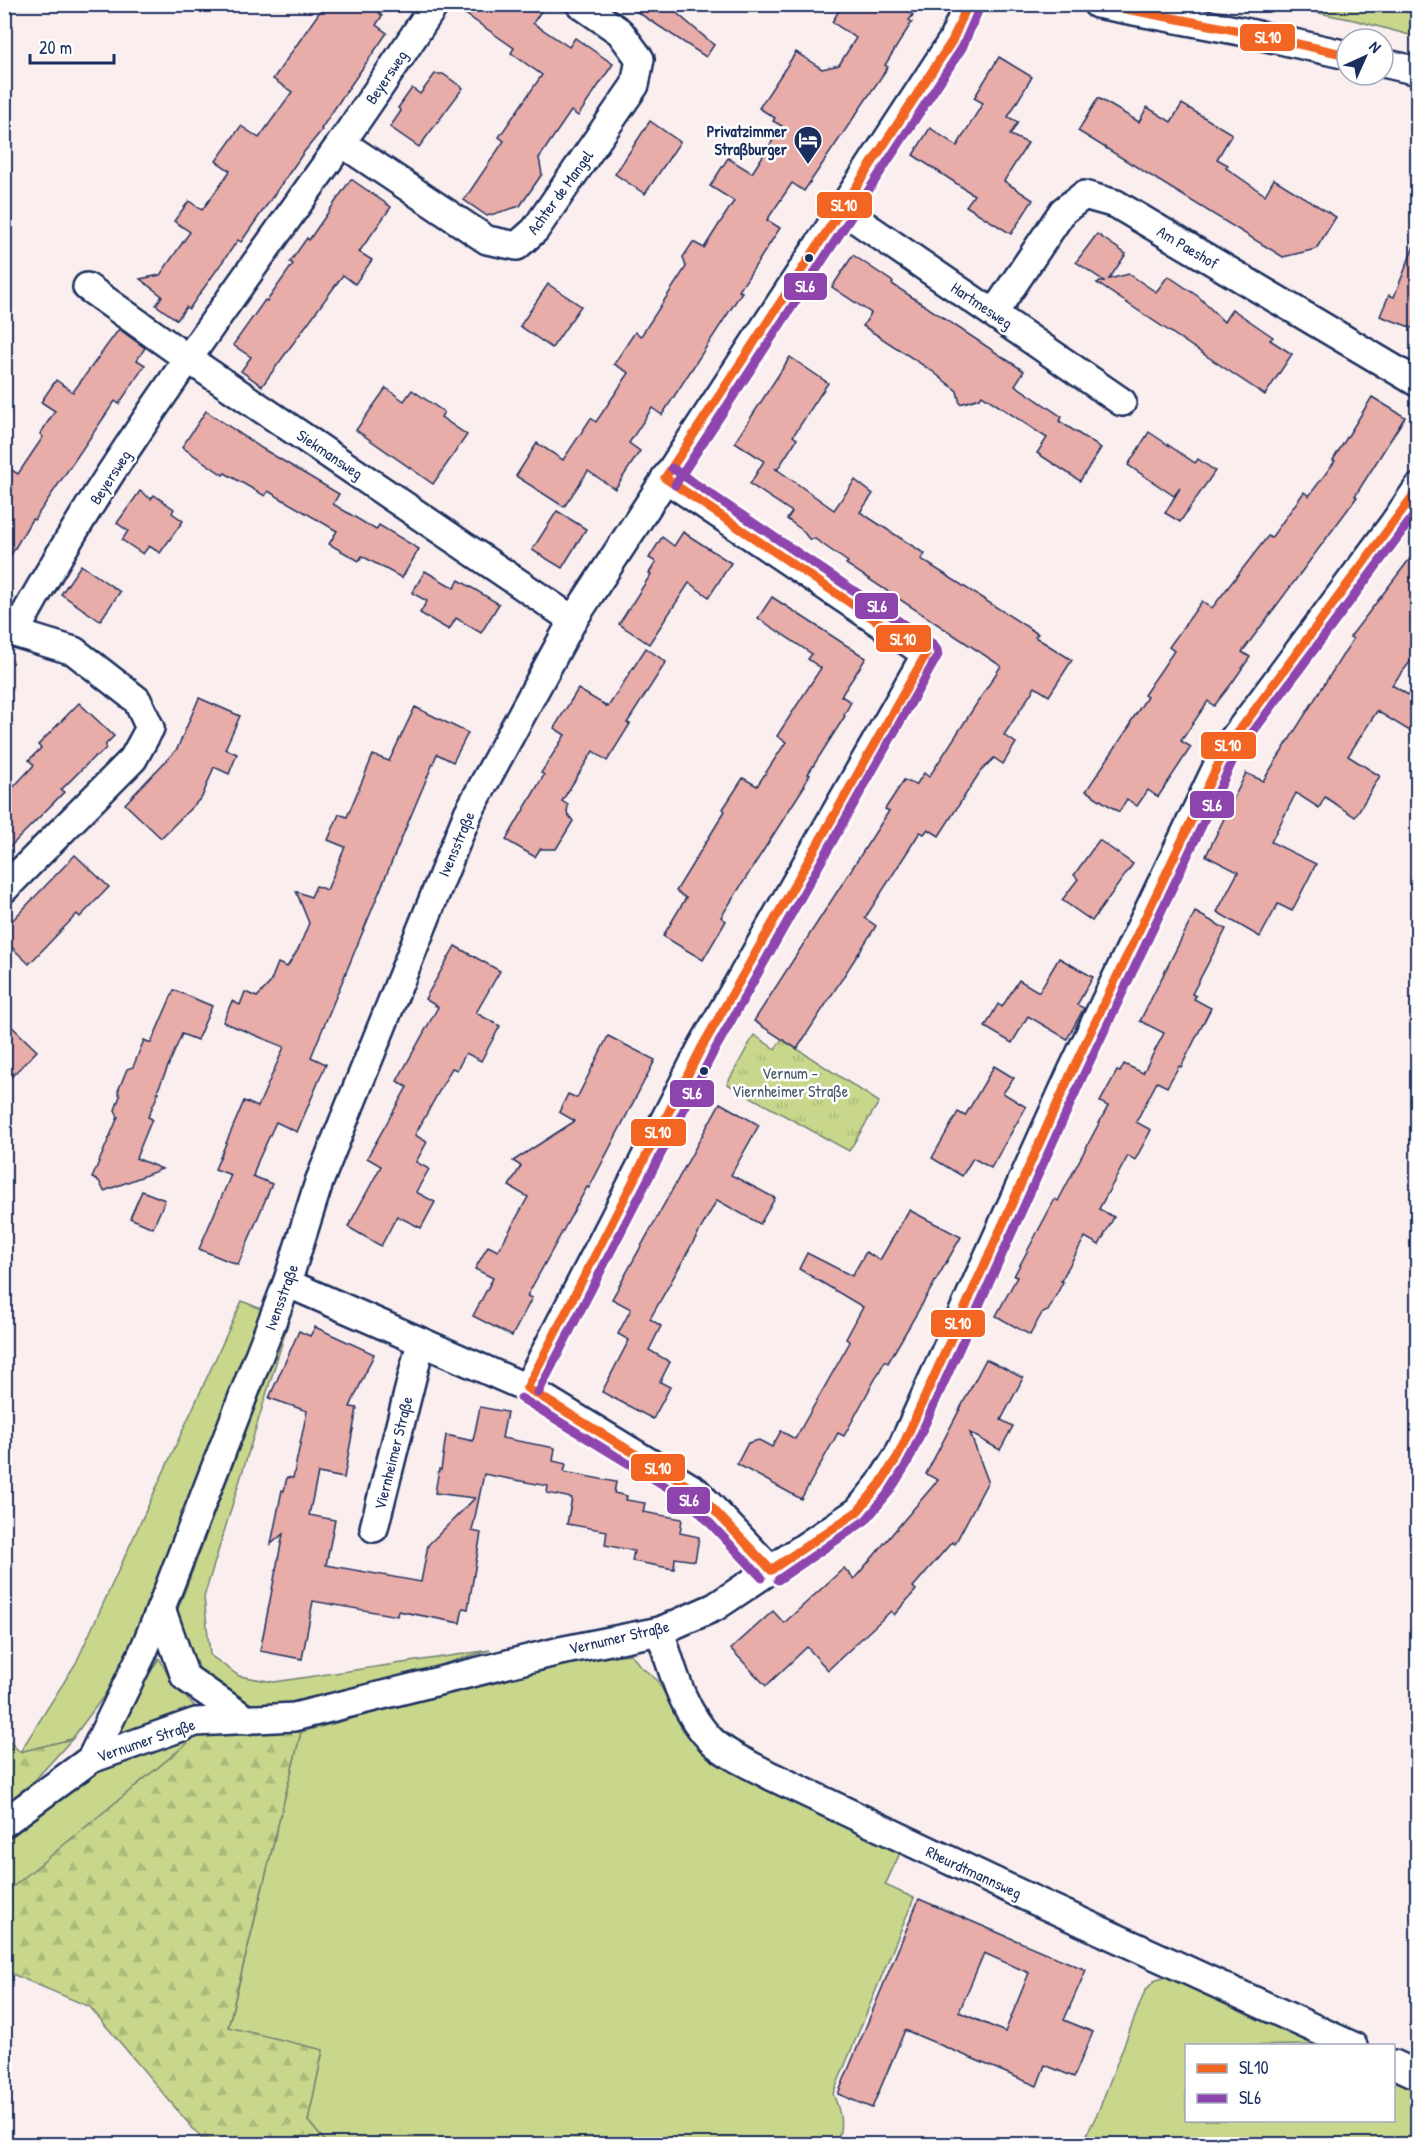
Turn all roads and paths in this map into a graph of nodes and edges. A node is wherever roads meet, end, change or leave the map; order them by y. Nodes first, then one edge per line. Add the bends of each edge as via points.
1 (435, 4) edge
2 (580, 4) edge
3 (968, 4) edge
4 (1097, 4) edge
5 (1335, 52) edge
6 (1395, 66) edge
7 (1418, 71) edge
8 (342, 143) junction
9 (841, 209) junction
10 (87, 287) dead end
11 (994, 313) junction
12 (187, 358) junction
13 (1418, 383) edge
14 (1122, 402) dead end
15 (665, 478) junction
16 (1418, 488) edge
17 (573, 620) junction
18 (4, 890) edge
19 (287, 1283) junction
20 (421, 1342) junction
21 (527, 1388) junction
22 (374, 1528) dead end
23 (771, 1570) junction
24 (161, 1608) junction
25 (660, 1631) junction
26 (247, 1720) junction
27 (91, 1759) junction
28 (4, 1823) edge
29 (1349, 2044) edge
30 (1395, 2064) edge
31 (1418, 2075) edge

1 - 8 street, Beyersweg
2 - 8 street, Achter de Mangel via 620,32 640,59 635,85 535,230 517,246 487,240
3 - 9 street, Ivensstraße via 952,41
4 - 5 street
6 - 7 street
8 - 12 street, Beyersweg
9 - 11 street, Hartmesweg
9 - 15 street, Ivensstraße
10 - 12 street, Siekmansweg
11 - 13 street, Am Paeshof via 1063,211 1084,195 1116,204
11 - 14 street, Hartmesweg
12 - 17 street, Siekmansweg
12 - 18 street, Beyersweg via 45,578 15,633 74,651 137,700 150,728 133,759
15 - 17 street, Ivensstraße
15 - 21 street via 926,654 702,1047
16 - 23 street, Vernumer Straße via 1225,750 1072,1071 898,1456 858,1511
17 - 19 street, Ivensstraße via 468,813 319,1182
19 - 20 street
19 - 24 street, Ivensstraße
20 - 21 street
20 - 22 street, Viernheimer Straße
21 - 23 street via 696,1491
23 - 25 street, Vernumer Straße via 716,1607
24 - 26 street via 185,1677
24 - 27 street, Ivensstraße
25 - 26 street, Vernumer Straße via 560,1651 294,1717
25 - 29 street, Rheurdtmannsweg via 694,1719 729,1754 1027,1897
26 - 27 street, Vernumer Straße via 196,1722
27 - 28 street, Vernumer Straße
30 - 31 street

